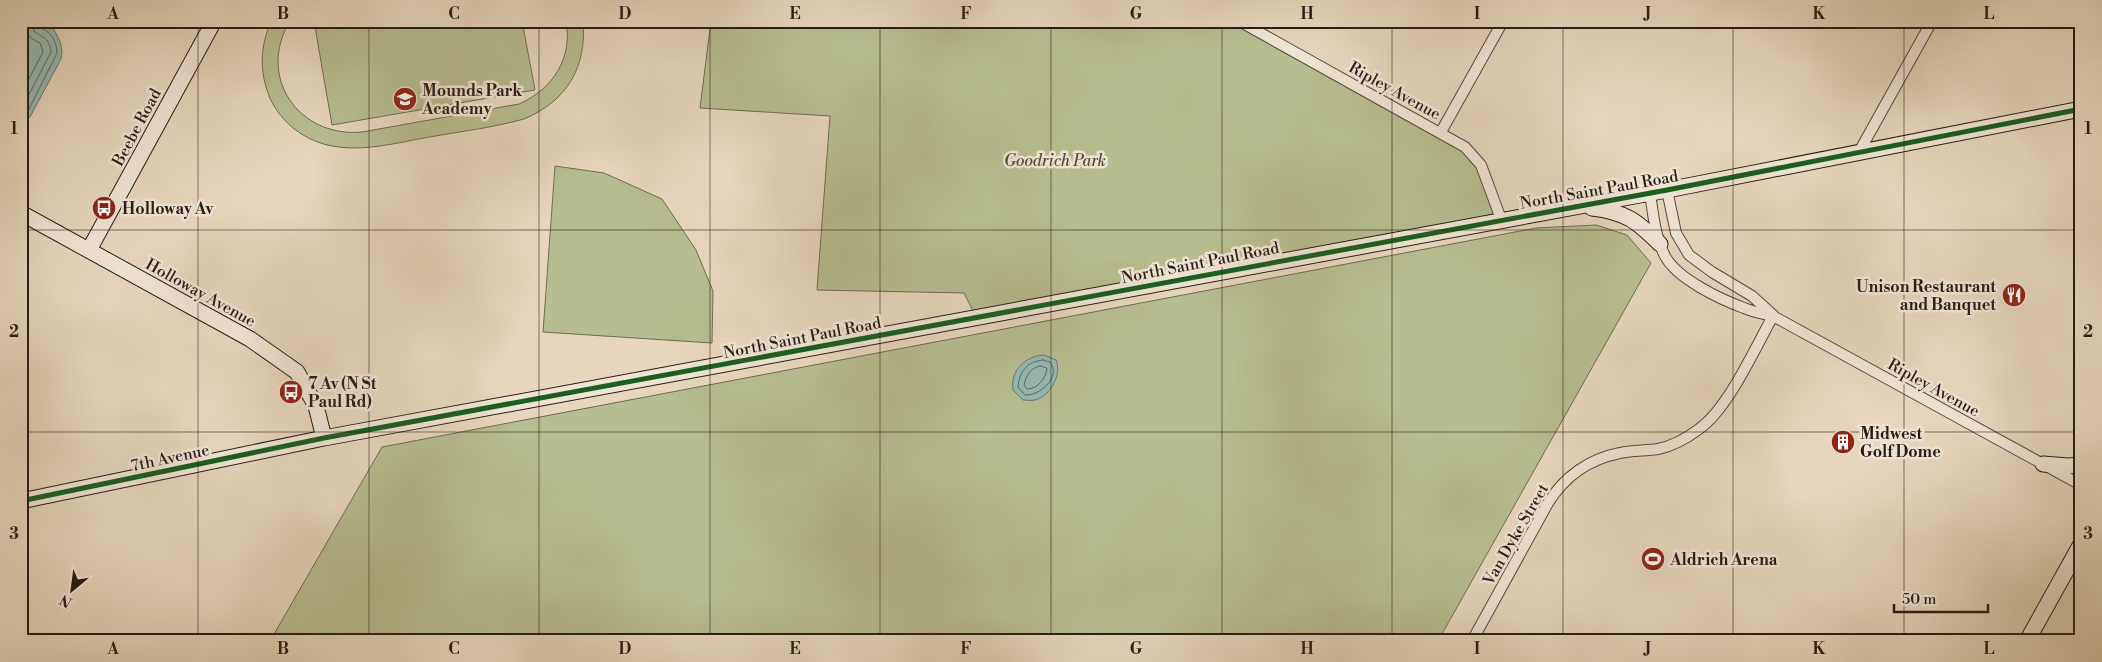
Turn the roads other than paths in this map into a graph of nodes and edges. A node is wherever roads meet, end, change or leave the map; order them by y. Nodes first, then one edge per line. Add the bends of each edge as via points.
1 (214, 21) edge
2 (1239, 21) edge
3 (1503, 21) edge
4 (1932, 21) edge
5 (2081, 109) edge
6 (1442, 132) junction
7 (1859, 152) junction
8 (1667, 190) junction
9 (1650, 193) junction
10 (1576, 206) junction
11 (21, 213) edge
12 (1500, 219) junction
13 (1660, 244) junction
14 (89, 250) junction
15 (1773, 316) junction
16 (324, 438) junction
17 (2043, 464) junction
18 (2081, 465) edge
19 (2081, 485) edge
20 (21, 501) edge
21 (2081, 544) edge
22 (1472, 641) edge
23 (2027, 641) edge

1 - 14 street, Beebe Road
2 - 6 street, Ripley Avenue
3 - 6 street
4 - 7 street
5 - 7 street, North Saint Paul Road
6 - 12 street, Ripley Avenue via 1465,147 1481,166
7 - 8 street, North Saint Paul Road
8 - 9 street, North Saint Paul Road
8 - 15 street, Ripley Avenue via 1676,233 1689,255 1752,296
9 - 10 street, North Saint Paul Road
9 - 13 street, Ripley Avenue
10 - 12 street, North Saint Paul Road
10 - 13 street via 1613,211 1638,222
11 - 14 street, Holloway Avenue
12 - 16 street, North Saint Paul Road
13 - 15 street, Ripley Avenue via 1669,262 1691,281 1744,309
14 - 16 street, Holloway Avenue via 250,339 298,372 316,406
15 - 17 street, Ripley Avenue
15 - 22 street, Van Dyke Street via 1727,398 1707,423 1673,444 1598,459 1560,486
16 - 20 street, 7th Avenue
17 - 18 street
17 - 19 street, Ripley Avenue
21 - 23 street

